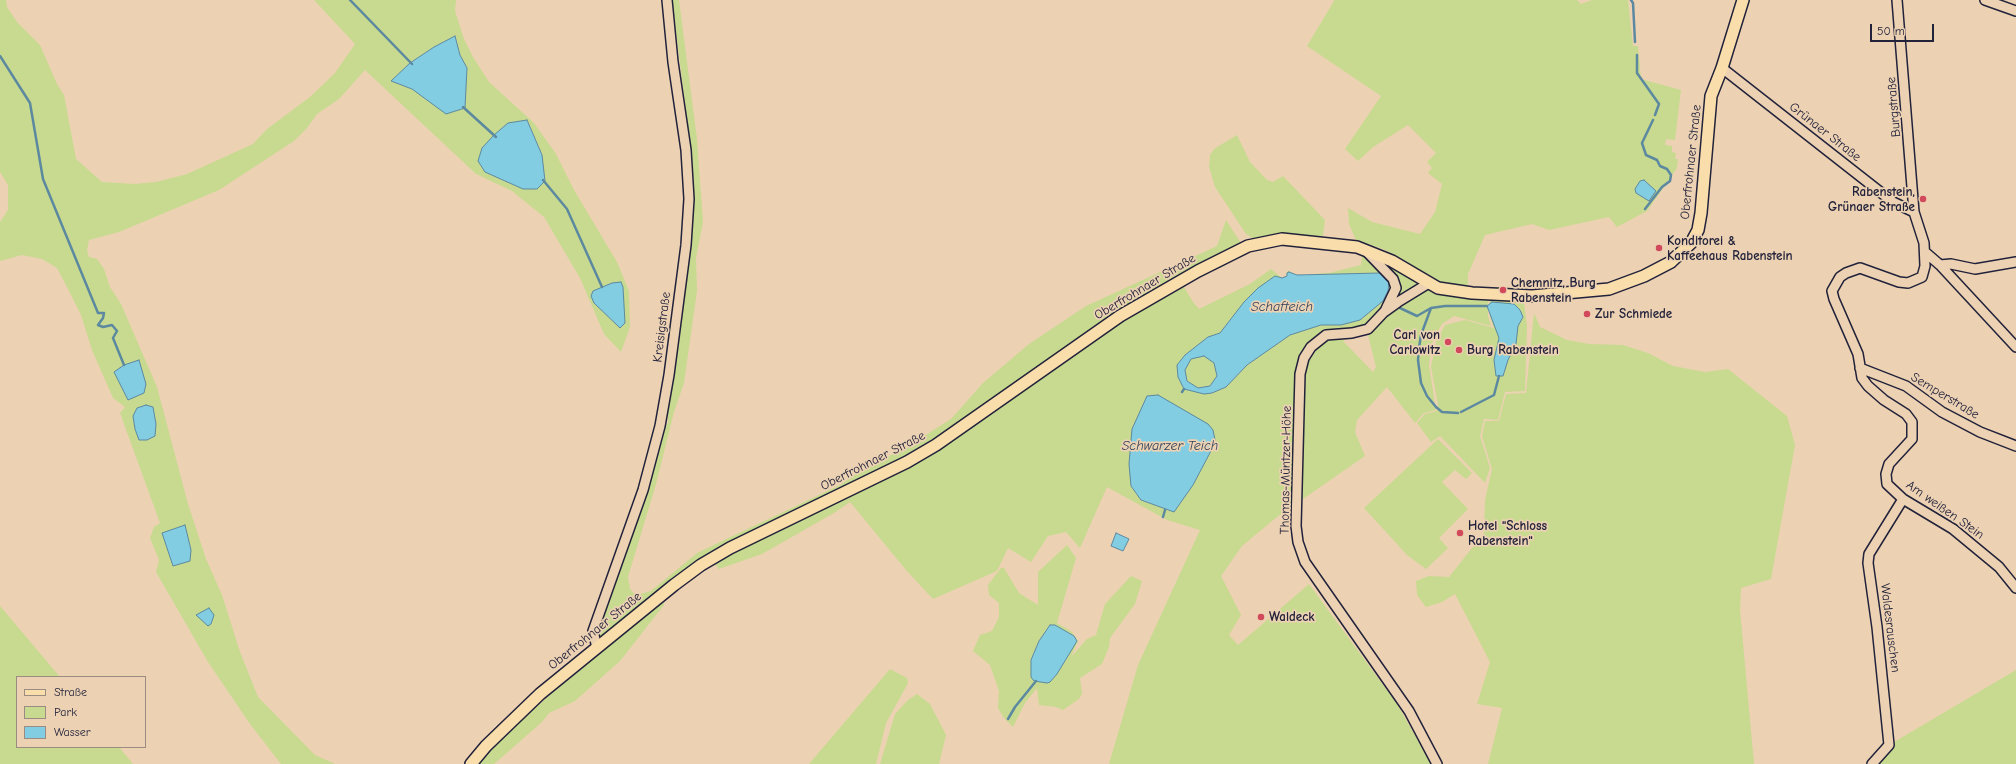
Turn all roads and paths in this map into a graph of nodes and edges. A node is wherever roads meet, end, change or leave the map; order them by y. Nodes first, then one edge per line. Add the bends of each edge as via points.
1 (667, 0) edge
2 (1743, 0) edge
3 (1897, 0) edge
4 (1985, 0) edge
5 (2016, 11) edge
6 (1722, 68) junction
7 (1914, 212) junction
8 (1365, 250) junction
9 (1925, 252) junction
10 (2016, 262) edge
11 (1940, 265) junction
12 (1429, 283) junction
13 (1384, 312) junction
14 (2016, 347) edge
15 (1860, 368) junction
16 (2016, 446) edge
17 (1903, 499) junction
18 (2016, 588) edge
19 (597, 648) junction
20 (471, 764) edge
21 (1437, 764) edge
22 (1872, 764) edge

1 - 19 street, Kreisigstraße via 686,150 689,199 686,246 660,426 643,490 593,632
2 - 6 main road, Oberfrohnaer Straße
3 - 7 street, Burgstraße
4 - 5 street
6 - 7 street, Grünaer Straße via 1893,202
6 - 12 main road, Oberfrohnaer Straße via 1711,96 1698,230 1691,244 1671,262 1644,276 1608,289 1532,296 1460,292 1438,288
7 - 9 street, Am weißen Stein
8 - 12 main road, Oberfrohnaer Straße via 1392,261
8 - 13 street via 1393,279 1396,288
8 - 19 main road, Oberfrohnaer Straße via 1282,239 1248,246 1198,271 1120,316 936,445 701,565
9 - 11 street
9 - 15 street, Am weißen Stein via 1922,277 1908,283 1860,268 1840,277 1832,291 1858,354
10 - 11 street via 1975,269 1951,264
11 - 14 street
12 - 13 street, Thomas-Müntzer-Höhe
13 - 21 street, Thomas-Müntzer-Höhe via 1368,328 1352,333 1326,335 1311,347 1304,358 1300,374 1298,542 1305,562 1409,711
15 - 16 street, Semperstraße via 1906,386 1942,412 1980,432
15 - 17 street, Am weißen Stein via 1862,378 1868,386 1906,414 1912,422 1912,439 1889,464 1886,474 1887,484
17 - 18 street, Am weißen Stein via 1953,529 2000,567
17 - 22 street, Waldesrauschen via 1870,554 1868,563 1889,745
19 - 20 main road, Oberfrohnaer Straße via 540,694

